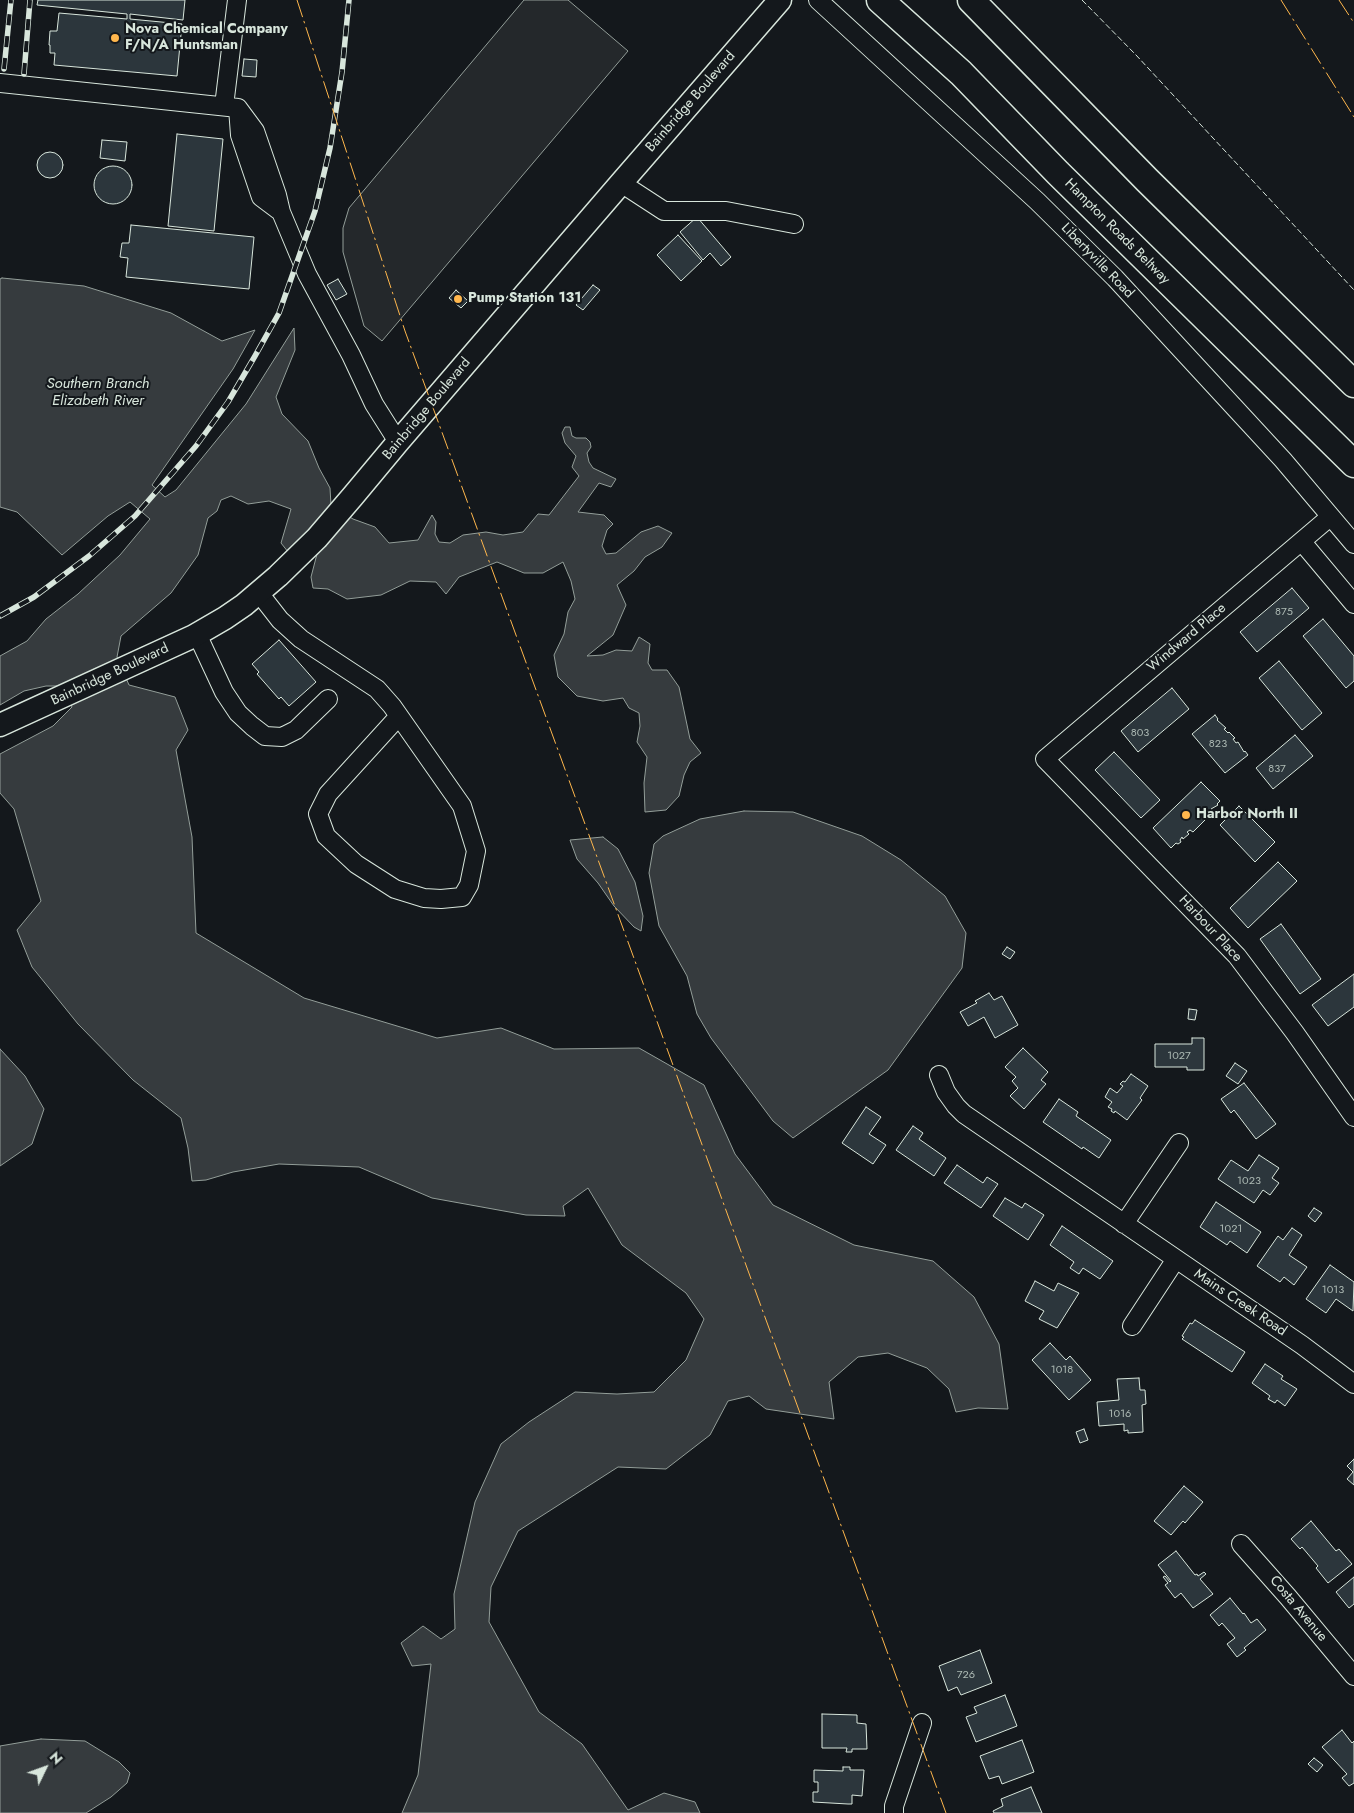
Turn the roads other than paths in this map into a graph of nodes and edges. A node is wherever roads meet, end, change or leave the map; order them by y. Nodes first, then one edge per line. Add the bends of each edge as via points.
1 (237, 0) edge
2 (780, 0) edge
3 (818, 0) edge
4 (880, 0) edge
5 (902, 0) edge
6 (951, 0) edge
7 (971, 0) edge
8 (961, 73) junction
9 (0, 83) edge
10 (231, 107) junction
11 (1147, 180) junction
12 (621, 183) junction
13 (794, 224) dead end
14 (1354, 384) edge
15 (398, 442) junction
16 (1354, 464) edge
17 (1330, 517) junction
18 (1302, 542) junction
19 (1354, 544) edge
20 (259, 593) junction
21 (1354, 604) edge
22 (197, 634) junction
23 (328, 699) dead end
24 (399, 716) junction
25 (0, 725) edge
26 (1045, 759) joint
27 (939, 1075) dead end
28 (1354, 1117) edge
29 (1179, 1143) dead end
30 (1124, 1224) junction
31 (1176, 1259) junction
32 (1132, 1326) dead end
33 (1354, 1384) edge
34 (1241, 1544) dead end
35 (1354, 1676) edge
36 (922, 1723) dead end
37 (894, 1813) edge

1 - 10 street
2 - 12 main road, Bainbridge Boulevard
3 - 17 street, Libertyville Road via 995,162 1115,278 1283,460
4 - 8 highway, Hampton Roads Beltway
5 - 8 highway
6 - 11 highway via 1080,130
7 - 11 highway
8 - 16 highway, Hampton Roads Beltway
9 - 10 street
10 - 15 street via 255,131 280,212 307,274 374,404
11 - 14 highway
12 - 13 street via 664,211 726,211
12 - 15 main road, Bainbridge Boulevard
15 - 20 main road, Bainbridge Boulevard via 317,538
17 - 18 street, Windward Place
17 - 19 street, Libertyville Road
18 - 21 street
18 - 26 street, Windward Place
20 - 22 main road, Bainbridge Boulevard via 226,618
20 - 24 street via 280,620 301,639 377,689
22 - 23 street via 224,692 238,713 265,736 282,737 296,730
22 - 25 main road, Bainbridge Boulevard
24 - 24 street via 462,806 476,851 470,884 462,896 424,898 395,889 356,864 326,836 320,822 318,814 328,794
26 - 28 street, Harbour Place via 1237,956
27 - 30 street, Mains Creek Road via 946,1092 964,1114
29 - 30 street
30 - 31 street, Mains Creek Road
31 - 32 street
31 - 33 street, Mains Creek Road
34 - 35 street, Costa Avenue
36 - 37 street

